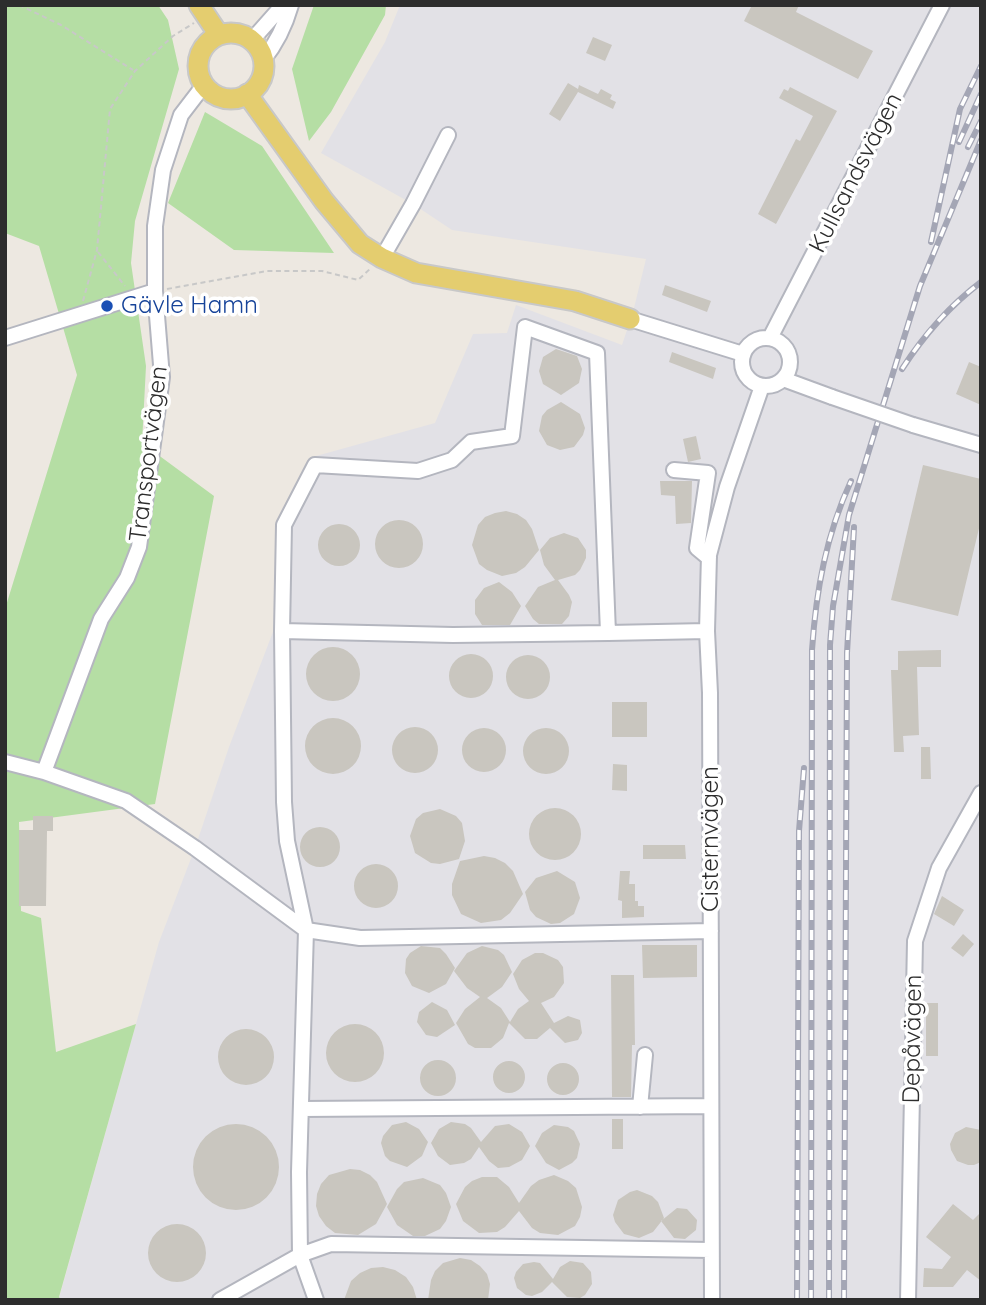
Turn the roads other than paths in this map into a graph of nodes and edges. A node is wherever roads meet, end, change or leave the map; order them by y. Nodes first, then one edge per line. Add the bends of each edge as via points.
1 (199, 5) edge
2 (283, 5) edge
3 (291, 5) edge
4 (941, 6) edge
5 (219, 35) junction
6 (252, 40) junction
7 (263, 60) junction
8 (204, 85) junction
9 (247, 94) junction
10 (448, 135) dead end
11 (382, 258) junction
12 (155, 291) junction
13 (630, 319) joint
14 (5, 338) edge
15 (771, 338) junction
16 (743, 354) junction
17 (783, 379) junction
18 (762, 386) junction
19 (981, 446) edge
20 (674, 470) dead end
21 (709, 558) junction
22 (282, 631) junction
23 (707, 631) junction
24 (608, 633) junction
25 (5, 762) edge
26 (44, 772) junction
27 (981, 793) edge
28 (306, 930) junction
29 (711, 931) junction
30 (645, 1055) dead end
31 (711, 1106) junction
32 (640, 1107) junction
33 (301, 1109) junction
34 (711, 1250) junction
35 (300, 1255) junction
36 (220, 1300) edge
37 (316, 1300) edge
38 (712, 1300) edge
39 (908, 1300) edge

1 - 5 main road
2 - 6 street
3 - 7 street via 274,47
4 - 15 street, Kullsandsvägen
5 - 6 main road via 236,33
5 - 8 main road via 199,56
6 - 7 main road
7 - 9 main road via 261,80
8 - 9 main road via 229,99
8 - 12 street, Transportvägen via 181,115 163,170 155,226
9 - 11 main road via 324,201 360,244
10 - 11 street
11 - 13 main road via 416,273 575,301
12 - 14 street
12 - 26 street, Transportvägen via 162,377 139,547 127,578 101,620
13 - 16 street
15 - 16 street via 757,339
15 - 17 street via 788,351 790,365
16 - 18 street via 747,378
17 - 18 street
17 - 19 street, bridge
18 - 21 street, Cisternvägen via 727,487
20 - 21 street via 708,473 697,548
21 - 23 street, Cisternvägen
22 - 24 street
22 - 24 street via 285,524 315,465 418,471 452,460 471,442 512,436 525,327 597,353
22 - 28 street via 284,802
23 - 24 street
23 - 29 street, Cisternvägen
25 - 26 street
26 - 28 street via 126,801
27 - 39 street, Depåvägen via 939,868 915,941
28 - 29 street via 360,938
28 - 33 street
29 - 31 street, Cisternvägen
30 - 32 street
31 - 32 street
31 - 34 street, Cisternvägen
32 - 33 street
33 - 35 street
34 - 35 street via 331,1244
34 - 38 street, Cisternvägen
35 - 36 street
35 - 37 street

